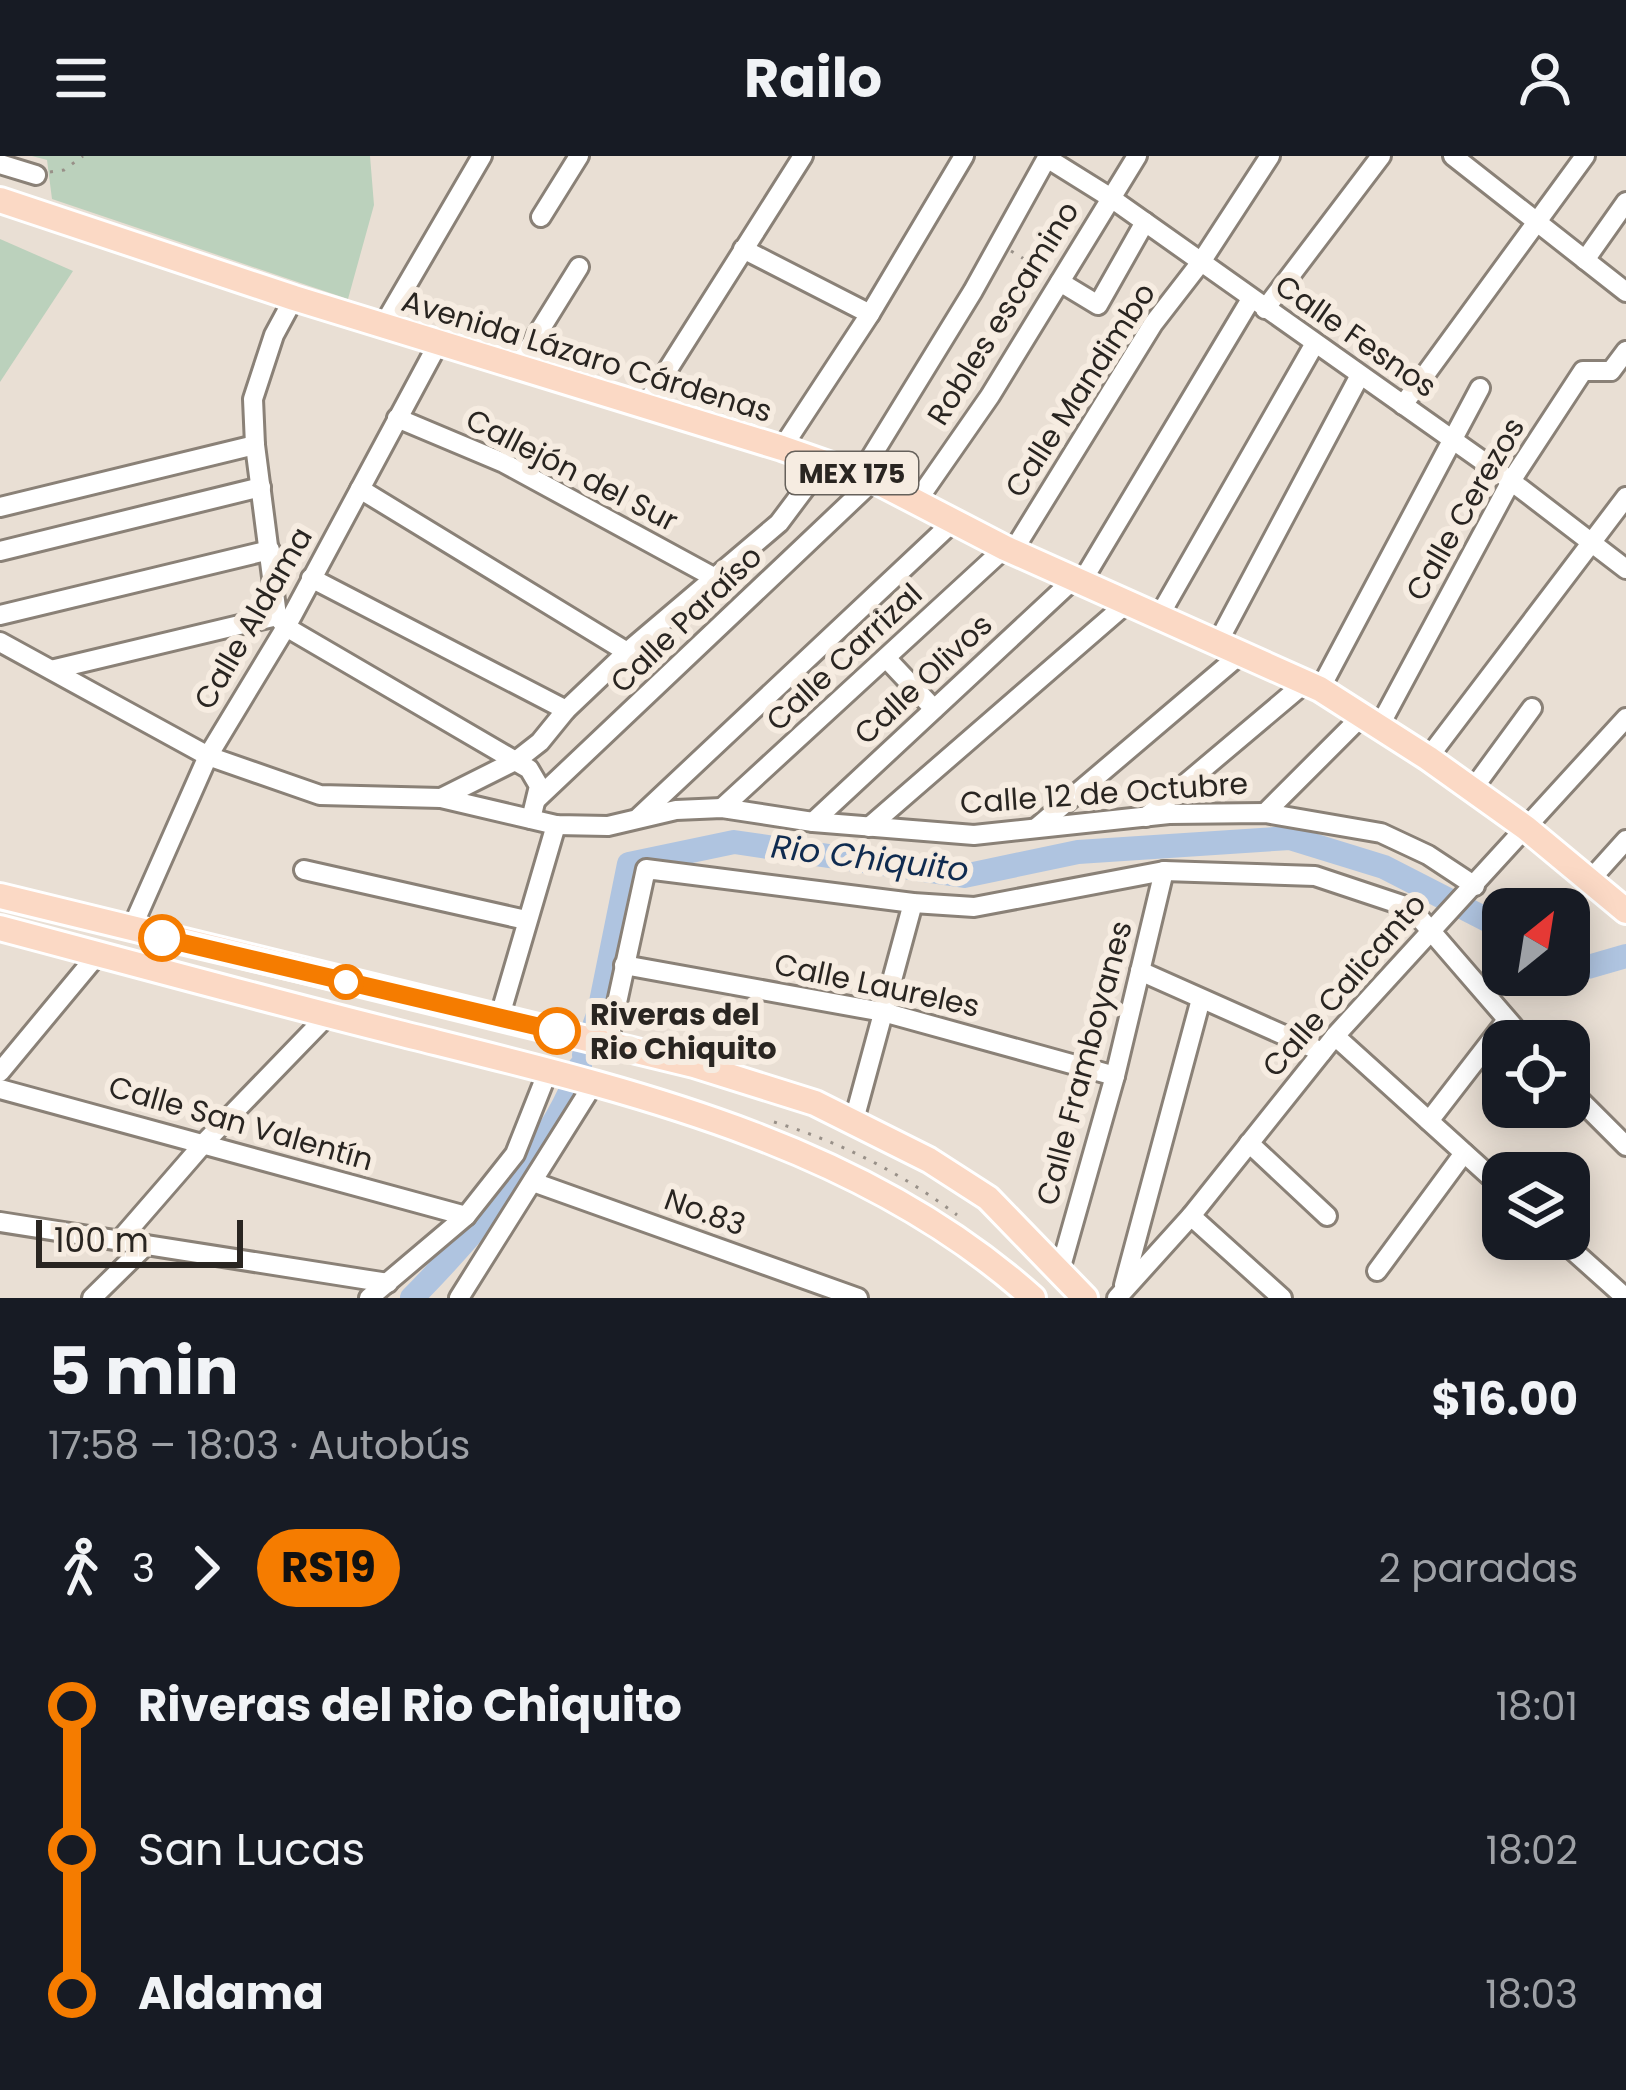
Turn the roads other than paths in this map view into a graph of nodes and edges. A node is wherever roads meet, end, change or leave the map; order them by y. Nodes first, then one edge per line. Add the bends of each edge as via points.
1 (482, 156) edge
2 (579, 156) edge
3 (803, 156) edge
4 (964, 156) edge
5 (1136, 156) edge
6 (1270, 156) edge
7 (1381, 156) edge
8 (1453, 156) edge
9 (1585, 156) edge
10 (1048, 157) edge
11 (0, 164) edge
12 (36, 175) road end
13 (1111, 198) junction
14 (0, 200) edge
15 (1626, 202) edge
16 (541, 218) dead end
17 (1145, 222) junction
18 (1538, 223) junction
19 (743, 249) junction
20 (1585, 260) junction
21 (1201, 262) junction
22 (580, 267) dead end
23 (1060, 282) junction
24 (1626, 292) edge
25 (294, 298) junction
26 (1258, 304) junction
27 (871, 314) junction
28 (384, 324) junction
29 (439, 342) junction
30 (1315, 345) junction
31 (1626, 351) edge
32 (517, 367) junction
33 (1359, 377) junction
34 (1480, 388) dead end
35 (1403, 405) junction
36 (644, 407) junction
37 (398, 418) junction
38 (1454, 441) junction
39 (255, 446) junction
40 (782, 448) junction
41 (824, 463) junction
42 (867, 478) junction
43 (1511, 481) junction
44 (261, 487) junction
45 (360, 489) junction
46 (1626, 497) edge
47 (916, 501) junction
48 (0, 507) edge
49 (954, 521) junction
50 (1590, 543) junction
51 (1009, 549) junction
52 (270, 550) junction
53 (0, 551) edge
54 (1626, 569) edge
55 (311, 578) junction
56 (717, 579) junction
57 (1077, 581) junction
58 (1126, 604) junction
59 (0, 615) edge
60 (1158, 618) junction
61 (281, 622) junction
62 (0, 642) edge
63 (1218, 642) junction
64 (627, 652) junction
65 (1242, 653) junction
66 (887, 658) junction
67 (55, 669) junction
68 (1313, 686) junction
69 (1532, 708) dead end
70 (566, 710) junction
71 (934, 710) junction
72 (1626, 718) edge
73 (1371, 720) junction
74 (539, 742) junction
75 (208, 756) junction
76 (1429, 758) junction
77 (518, 760) junction
78 (568, 773) junction
79 (1472, 790) junction
80 (440, 799) junction
81 (722, 808) junction
82 (534, 809) junction
83 (1265, 813) junction
84 (1146, 817) junction
85 (639, 818) junction
86 (813, 822) junction
87 (556, 825) junction
88 (869, 827) junction
89 (1036, 828) junction
90 (1526, 828) junction
91 (1626, 841) edge
92 (304, 870) dead end
93 (1164, 871) junction
94 (1590, 880) junction
95 (1470, 890) junction
96 (0, 896) edge
97 (913, 903) junction
98 (1626, 911) edge
99 (526, 920) junction
100 (0, 928) edge
101 (131, 930) junction
102 (1428, 930) junction
103 (98, 954) junction
104 (624, 965) junction
105 (1140, 971) junction
106 (406, 996) junction
107 (1201, 999) junction
108 (883, 1012) junction
109 (328, 1015) junction
110 (499, 1019) junction
111 (1507, 1020) edge
112 (399, 1033) junction
113 (1335, 1036) junction
114 (604, 1043) junction
115 (1322, 1052) junction
116 (1482, 1052) edge
117 (0, 1072) edge
118 (553, 1072) junction
119 (1115, 1076) junction
120 (589, 1082) junction
121 (0, 1089) edge
122 (1590, 1110) edge
123 (854, 1120) junction
124 (1429, 1121) junction
125 (206, 1142) junction
126 (1249, 1143) junction
127 (1626, 1146) edge
128 (1464, 1153) junction
129 (1482, 1169) edge
130 (532, 1182) junction
131 (466, 1216) junction
132 (1191, 1216) junction
133 (1327, 1216) dead end
134 (0, 1222) edge
135 (119, 1241) junction
136 (146, 1245) junction
137 (1583, 1260) edge
138 (1060, 1270) junction
139 (1377, 1270) dead end
140 (388, 1283) junction
141 (1123, 1296) edge
142 (92, 1298) edge
143 (369, 1298) edge
144 (459, 1298) edge
145 (857, 1298) edge
146 (1033, 1298) edge
147 (1085, 1298) edge
148 (1282, 1298) edge
149 (1626, 1298) edge

1 - 28 street
2 - 16 street
3 - 19 street
4 - 27 street
5 - 13 street, Robles escamino
6 - 21 street
7 - 26 street, Calle Olivos
8 - 18 street
9 - 18 street
10 - 13 street, Calle Fesnos
10 - 42 street, Calle Paraíso
11 - 12 street
13 - 17 street, Calle Fesnos
13 - 23 street, Robles escamino
14 - 25 main road, Avenida Lázaro Cárdenas / MEX 175
15 - 20 street
17 - 21 street, Calle Fesnos
17 - 23 street via 1098,304
18 - 20 street
18 - 35 street
19 - 27 street
19 - 36 street
20 - 24 street
21 - 26 street, Calle Fesnos
21 - 51 street, Calle Mandimbo
22 - 32 street
23 - 47 street, Robles escamino
25 - 28 main road, Avenida Lázaro Cárdenas / MEX 175
25 - 39 street via 256,386
26 - 30 street, Calle Fesnos
26 - 57 street, Calle Olivos
27 - 40 street
28 - 29 main road, Avenida Lázaro Cárdenas / MEX 175
29 - 32 main road, Avenida Lázaro Cárdenas / MEX 175
29 - 37 street, Calle Aldama
30 - 33 street, Calle Fesnos
30 - 60 street
31 - 43 street, Calle Cerezos via 1611,371 1583,371
32 - 36 main road, Avenida Lázaro Cárdenas / MEX 175
33 - 35 street, Calle Fesnos
33 - 63 street
34 - 38 street
35 - 38 street, Calle Fesnos
36 - 40 main road, Avenida Lázaro Cárdenas / MEX 175
37 - 45 street, Calle Aldama
37 - 56 street, Callejón del Sur via 504,464
38 - 43 street, Calle Fesnos
38 - 68 street
39 - 44 street
39 - 48 street
40 - 41 main road, Avenida Lázaro Cárdenas / MEX 175
41 - 42 main road, Avenida Lázaro Cárdenas / MEX 175
41 - 56 street, Calle 12 de Octubre via 778,523
42 - 47 main road, Avenida Lázaro Cárdenas / MEX 175
42 - 78 street, Calle Paraíso
43 - 50 street, Calle Fesnos
43 - 73 street, Calle Cerezos
44 - 52 street
44 - 53 street
45 - 55 street, Calle Aldama
45 - 64 street
46 - 50 street
47 - 49 main road, Avenida Lázaro Cárdenas / MEX 175
49 - 51 main road, Avenida Lázaro Cárdenas / MEX 175
49 - 85 street
50 - 54 street, Calle Fesnos
50 - 76 street
51 - 57 main road, Avenida Lázaro Cárdenas / MEX 175
51 - 66 street, Calle Carrizal
52 - 59 street
52 - 61 street
55 - 61 street, Calle Aldama
55 - 70 street
56 - 64 street, Calle 12 de Octubre
57 - 58 main road, Avenida Lázaro Cárdenas / MEX 175
57 - 71 street, Calle Olivos
58 - 60 main road, Avenida Lázaro Cárdenas / MEX 175
58 - 88 street
60 - 63 main road, Avenida Lázaro Cárdenas / MEX 175
61 - 67 street
61 - 75 street, Calle Aldama
61 - 77 street
62 - 67 street, Calle 12 de Octubre
63 - 65 main road, Avenida Lázaro Cárdenas / MEX 175
64 - 70 street, Calle 12 de Octubre
65 - 68 main road, Avenida Lázaro Cárdenas / MEX 175
65 - 89 street
66 - 71 street
66 - 81 street, Calle Carrizal
67 - 75 street, Calle 12 de Octubre
68 - 73 main road, Avenida Lázaro Cárdenas / MEX 175
68 - 84 street
69 - 79 street
70 - 74 street, Calle 12 de Octubre
71 - 86 street, Calle Olivos
72 - 90 street, Calle Calicanto
73 - 76 main road, Avenida Lázaro Cárdenas / MEX 175
73 - 83 street, Calle Cerezos
74 - 77 street, Calle 12 de Octubre
74 - 78 street
75 - 80 street, Calle 12 de Octubre via 320,796
75 - 101 street, Calle Aldama
76 - 79 main road, Avenida Lázaro Cárdenas / MEX 175
77 - 80 street, Calle 12 de Octubre
77 - 82 street via 537,778
78 - 82 street, Calle Paraíso
79 - 90 main road, Avenida Lázaro Cárdenas / MEX 175
80 - 82 street, Calle 12 de Octubre
81 - 85 street, Calle 12 de Octubre
81 - 86 street, Calle 12 de Octubre
82 - 87 street, Calle 12 de Octubre
83 - 84 street, Calle 12 de Octubre
83 - 95 street, Calle 12 de Octubre via 1381,833 1428,855
84 - 89 street, Calle 12 de Octubre
85 - 87 street, Calle 12 de Octubre
86 - 88 street, Calle 12 de Octubre
87 - 99 street
88 - 89 street, Calle 12 de Octubre via 974,835
90 - 94 main road, Avenida Lázaro Cárdenas / MEX 175
90 - 95 street, Calle Calicanto
91 - 94 street
92 - 99 street
93 - 97 street via 974,907
93 - 102 street via 1315,876 1412,908
93 - 105 street, Calle Framboyanes
94 - 98 main road, Avenida Lázaro Cárdenas / MEX 175
95 - 102 street, Calle Calicanto
96 - 101 main road
97 - 104 street via 646,869
97 - 108 street
99 - 110 street
100 - 103 main road
101 - 106 main road
102 - 111 street
102 - 113 street, Calle Calicanto
103 - 109 main road
103 - 117 street
104 - 108 street, Calle Laureles
104 - 114 street
105 - 107 street
105 - 119 street, Calle Framboyanes
106 - 110 main road
106 - 112 main road
107 - 115 street
107 - 141 street
108 - 119 street, Calle Laureles
108 - 123 street
109 - 112 main road
109 - 125 street
110 - 114 main road
112 - 118 main road
113 - 115 street, Calle Calicanto
113 - 124 street
114 - 123 main road
115 - 126 street, Calle Calicanto
116 - 124 street
118 - 120 main road
118 - 131 street via 514,1154
119 - 138 street, Calle Framboyanes
120 - 130 street
120 - 146 main road via 829,1164 991,1260
121 - 125 street, Calle San Valentín
122 - 127 street
123 - 138 main road via 988,1198
124 - 128 street
125 - 131 street, Calle San Valentín
125 - 135 street
126 - 132 street, Calle Calicanto
126 - 133 street
128 - 129 street
128 - 139 street
130 - 144 street
130 - 145 street, No.83
131 - 140 street
132 - 141 street, Calle Calicanto
132 - 148 street
134 - 135 street
135 - 136 street
136 - 140 street
136 - 142 street
137 - 149 street
138 - 147 main road
140 - 143 street

